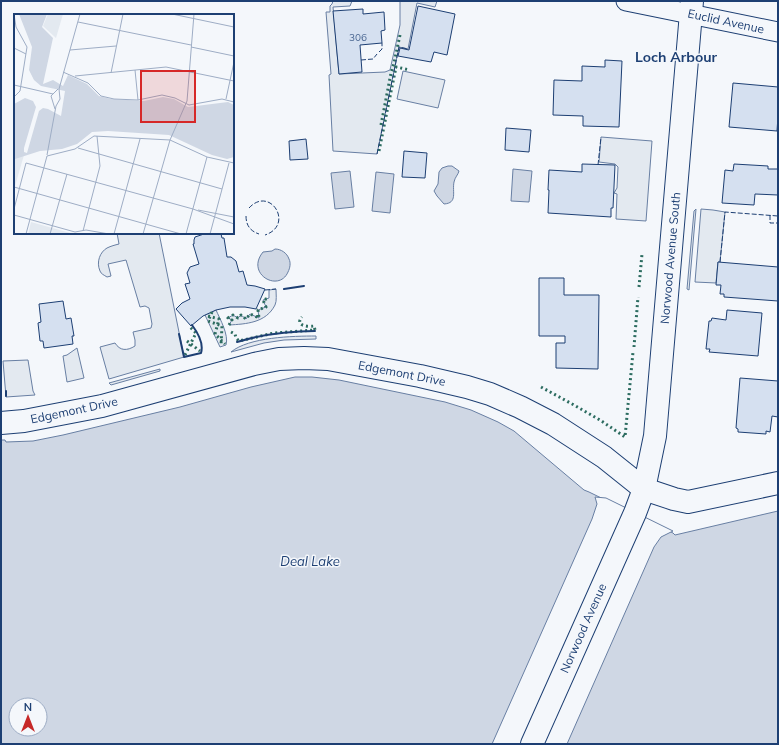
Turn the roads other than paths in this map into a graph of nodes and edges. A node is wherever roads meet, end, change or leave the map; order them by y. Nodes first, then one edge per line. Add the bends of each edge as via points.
1 (626, 1) edge
2 (691, 7) edge
3 (778, 32) edge
4 (1, 423) edge
5 (778, 483) edge
6 (644, 489) junction
7 (635, 513) joint
8 (532, 744) edge

1 - 2 street, Euclid Avenue
2 - 3 street, Euclid Avenue
2 - 6 street, Norwood Avenue South via 655,436
4 - 6 street, Edgemont Drive via 102,406 279,359 328,359 420,376 490,394 552,424 604,457
5 - 6 street, Edgemont Drive via 688,502
6 - 7 street, Norwood Avenue South
7 - 8 street, Norwood Avenue

